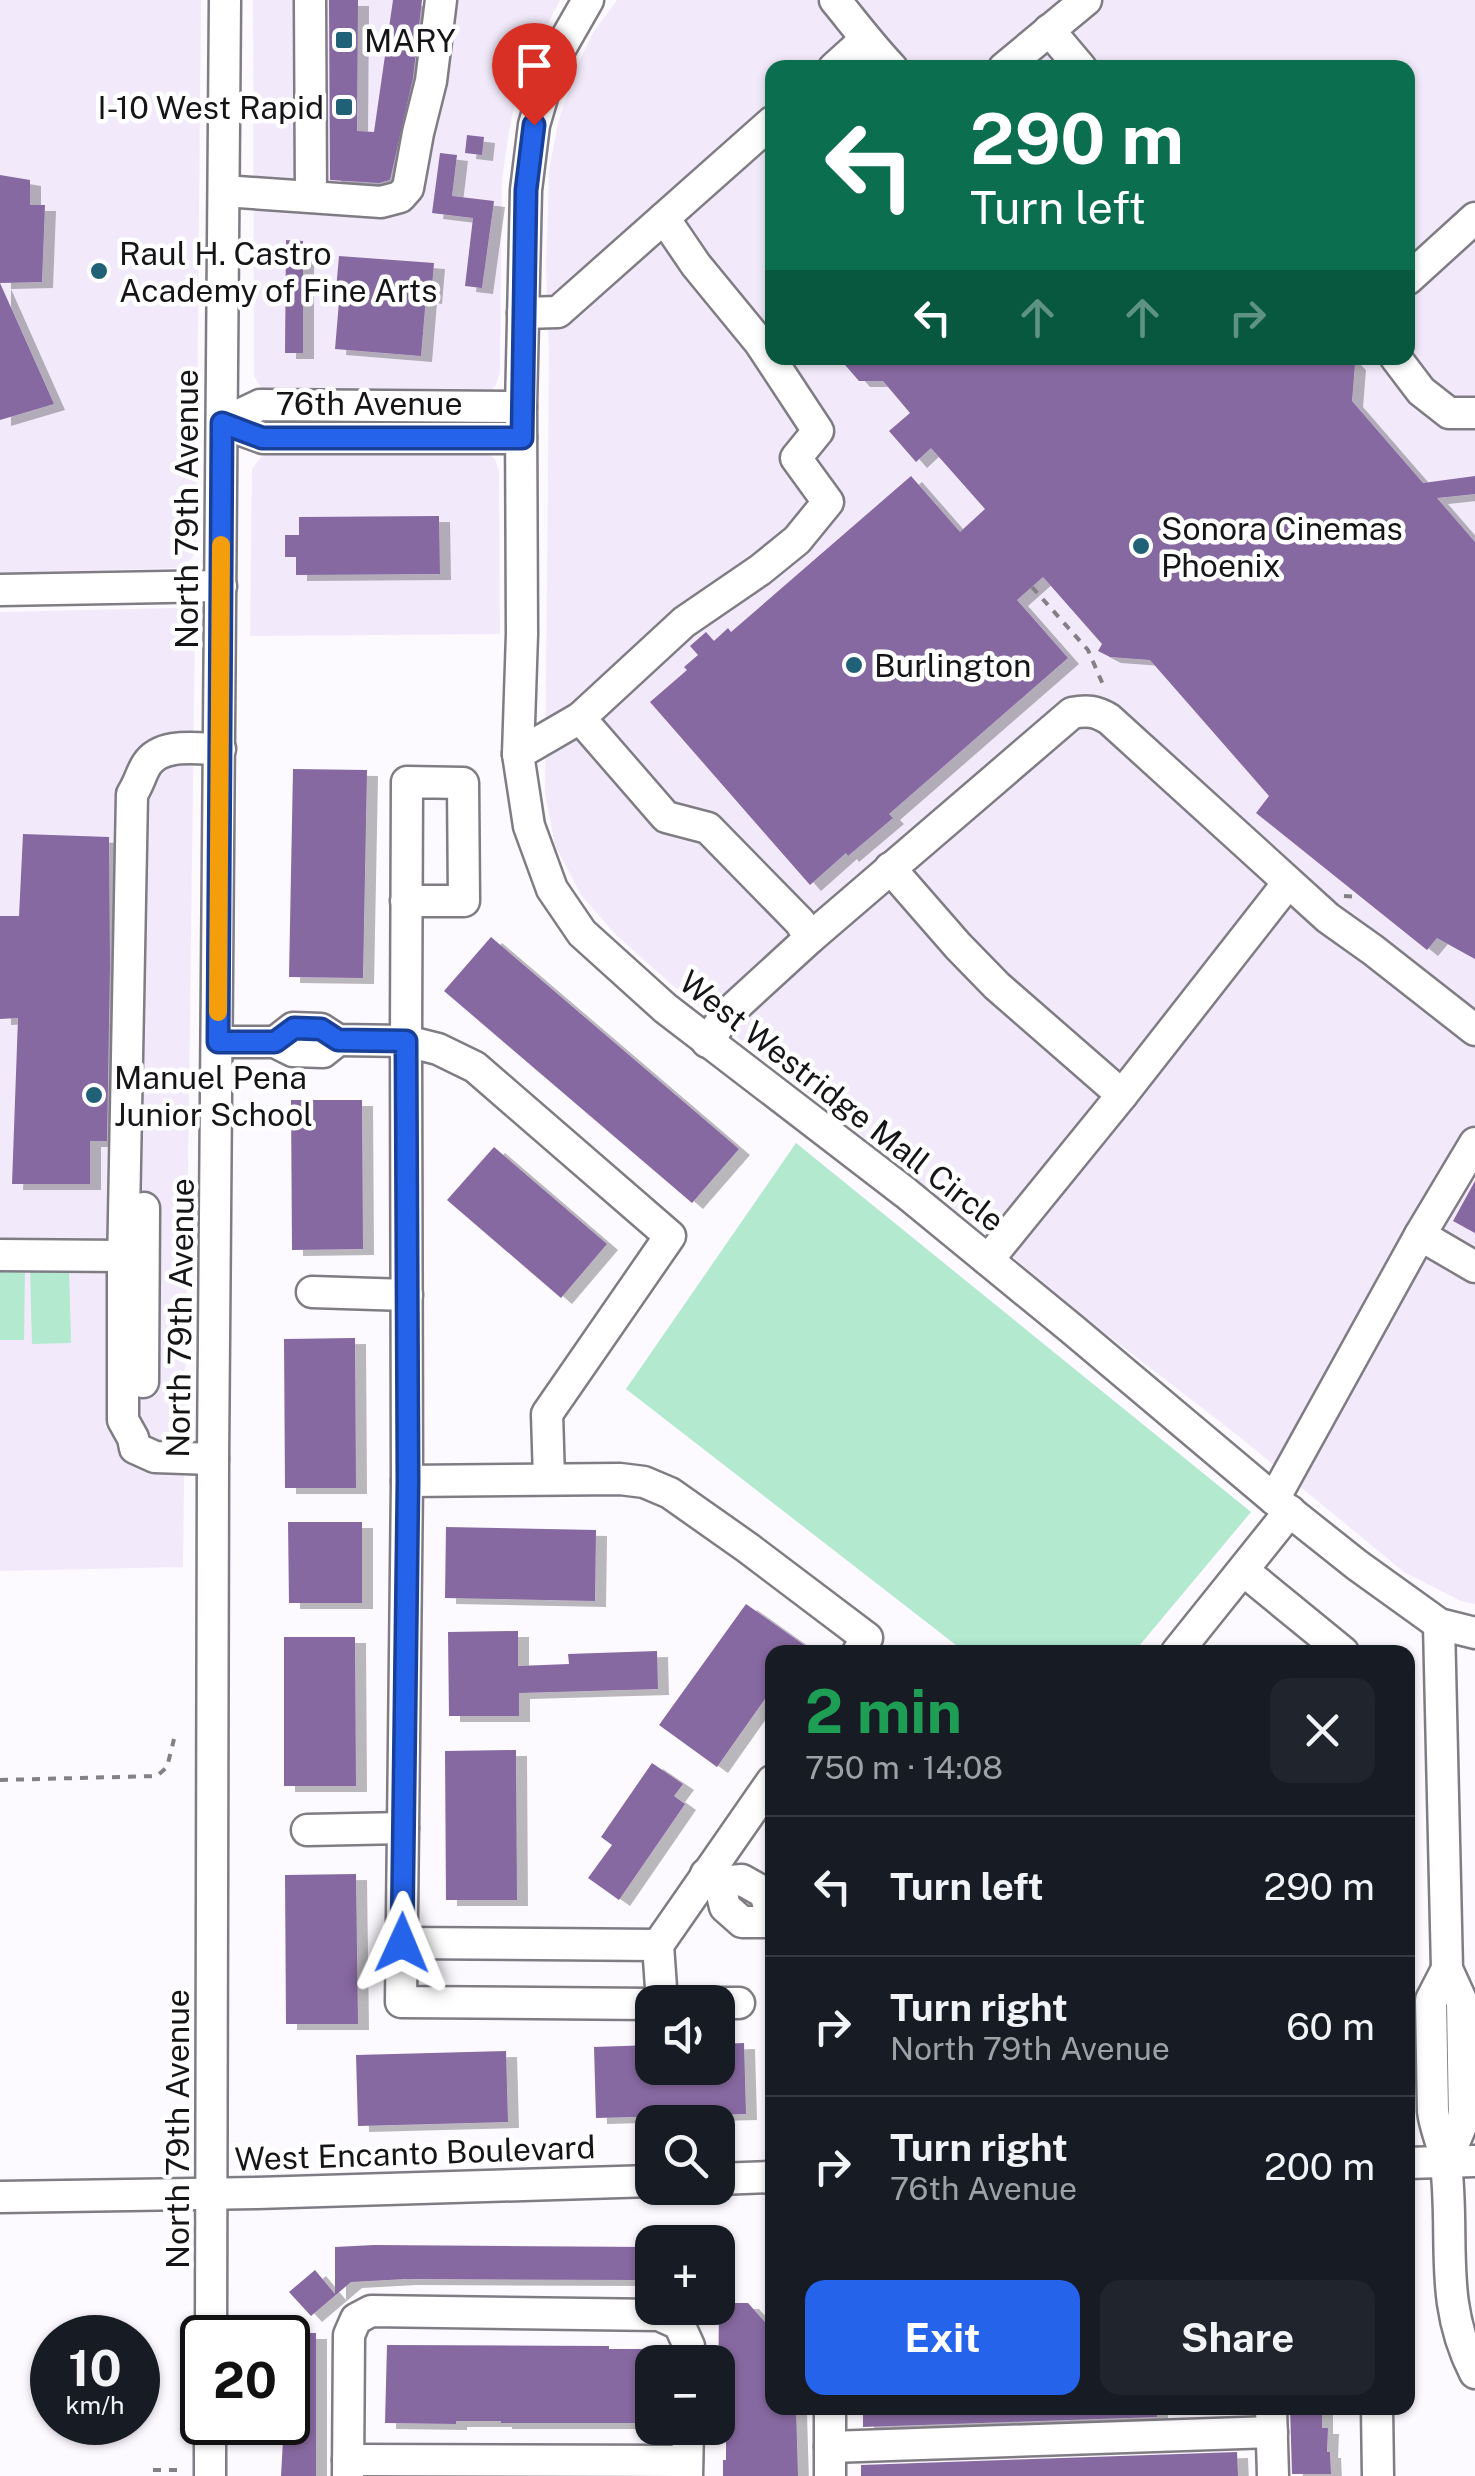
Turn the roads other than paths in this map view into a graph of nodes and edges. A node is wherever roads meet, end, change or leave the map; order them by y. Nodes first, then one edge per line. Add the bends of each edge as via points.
1 (224, 0) edge
2 (310, 0) edge
3 (442, 0) edge
4 (588, 0) edge
5 (834, 0) edge
6 (1086, 0) edge
7 (1050, 30) junction
8 (866, 40) junction
9 (843, 60) edge
10 (885, 60) edge
11 (1014, 60) edge
12 (1074, 60) edge
13 (765, 128) edge
14 (224, 191) junction
15 (311, 196) junction
16 (664, 218) junction
17 (1475, 218) edge
18 (1415, 273) edge
19 (523, 313) junction
20 (765, 352) edge
21 (774, 365) edge
22 (1401, 365) edge
23 (1475, 413) edge
24 (222, 423) junction
25 (521, 423) junction
26 (221, 586) junction
27 (0, 590) edge
28 (580, 718) junction
29 (220, 749) junction
30 (518, 754) junction
31 (140, 782) junction
32 (890, 868) junction
33 (1288, 883) junction
34 (406, 901) dead end
35 (810, 938) junction
36 (1475, 1030) edge
37 (406, 1041) junction
38 (218, 1042) junction
39 (708, 1042) junction
40 (1122, 1094) junction
41 (1475, 1143) edge
42 (1420, 1235) junction
43 (0, 1255) edge
44 (123, 1256) junction
45 (988, 1260) junction
46 (1475, 1267) edge
47 (312, 1292) dead end
48 (406, 1294) junction
49 (134, 1438) junction
50 (213, 1459) junction
51 (549, 1479) junction
52 (408, 1481) junction
53 (1281, 1505) junction
54 (1244, 1571) junction
55 (1438, 1624) junction
56 (1475, 1632) edge
57 (863, 1645) edge
58 (1183, 1645) edge
59 (1334, 1645) edge
60 (765, 1793) edge
61 (404, 1828) junction
62 (308, 1830) dead end
63 (713, 1878) junction
64 (765, 1893) edge
65 (402, 1943) junction
66 (658, 1945) junction
67 (661, 1985) edge
68 (635, 2004) edge
69 (1460, 2162) edge
70 (1415, 2163) edge
71 (765, 2177) edge
72 (735, 2178) edge
73 (635, 2181) edge
74 (212, 2194) junction
75 (0, 2198) edge
76 (211, 2315) edge
77 (688, 2345) edge
78 (1475, 2374) edge
79 (830, 2415) edge
80 (1377, 2415) edge
81 (1272, 2420) edge
82 (210, 2445) edge
83 (830, 2462) edge
84 (348, 2468) edge
85 (687, 2469) edge
86 (210, 2476) edge
87 (1274, 2476) edge
88 (1378, 2476) edge

1 - 14 street, North 79th Avenue
2 - 15 street
3 - 15 street via 408,188 400,198 381,202
4 - 19 street, West Westridge Mall Circle via 552,63 534,125
5 - 8 street
6 - 7 street
7 - 11 street
7 - 12 street
8 - 9 street
8 - 10 street
13 - 16 street
14 - 15 street
14 - 24 street, North 79th Avenue
16 - 19 street via 558,312
16 - 20 street
17 - 18 street
19 - 25 street, West Westridge Mall Circle
21 - 28 street via 818,431 796,458 828,502 797,540 684,622
22 - 23 street via 1448,413
24 - 25 street, 76th Avenue via 262,438
24 - 26 street, North 79th Avenue
25 - 30 street, West Westridge Mall Circle
26 - 27 street
26 - 29 street, North 79th Avenue
28 - 30 street
28 - 35 street via 666,817 708,828
29 - 31 street via 154,755
29 - 38 street, North 79th Avenue
30 - 39 street, West Westridge Mall Circle via 529,826 568,915
31 - 44 street via 132,794
31 - 49 street via 147,795 143,1420
32 - 33 street via 1072,713 1085,710 1110,719
32 - 35 street
32 - 40 street via 997,986
33 - 36 street
33 - 40 street
34 - 37 street
35 - 39 street via 726,1015
37 - 38 street via 338,1040 321,1029 294,1028 275,1042
37 - 48 street
37 - 51 street via 474,1068 670,1236 546,1414
38 - 50 street, North 79th Avenue
39 - 45 street, West Westridge Mall Circle
40 - 45 street
41 - 42 street
42 - 46 street
42 - 53 street
43 - 44 street
44 - 49 street via 123,1420
45 - 53 street, West Westridge Mall Circle
47 - 48 street
48 - 52 street
49 - 50 street via 136,1448 155,1457
50 - 74 street, North 79th Avenue
51 - 52 street
51 - 57 street via 620,1479 670,1493 868,1638
52 - 61 street
53 - 54 street
53 - 55 street, West Westridge Mall Circle
54 - 58 street
54 - 59 street
55 - 56 street, West Westridge Mall Circle
55 - 69 street via 1447,1969 1431,2000 1434,2122
60 - 63 street
61 - 62 street
61 - 65 street
63 - 64 street via 742,1880
63 - 66 street
65 - 66 street
65 - 68 street via 401,2002
66 - 67 street
69 - 70 street
69 - 78 street via 1449,2284 1462,2348
71 - 72 street
73 - 74 street, West Encanto Boulevard
74 - 75 street, West Encanto Boulevard
74 - 76 street, North 79th Avenue
77 - 84 street via 678,2324 659,2315 371,2312 356,2320 350,2335
79 - 83 street
80 - 88 street
81 - 83 street
81 - 87 street
82 - 86 street
84 - 85 street

